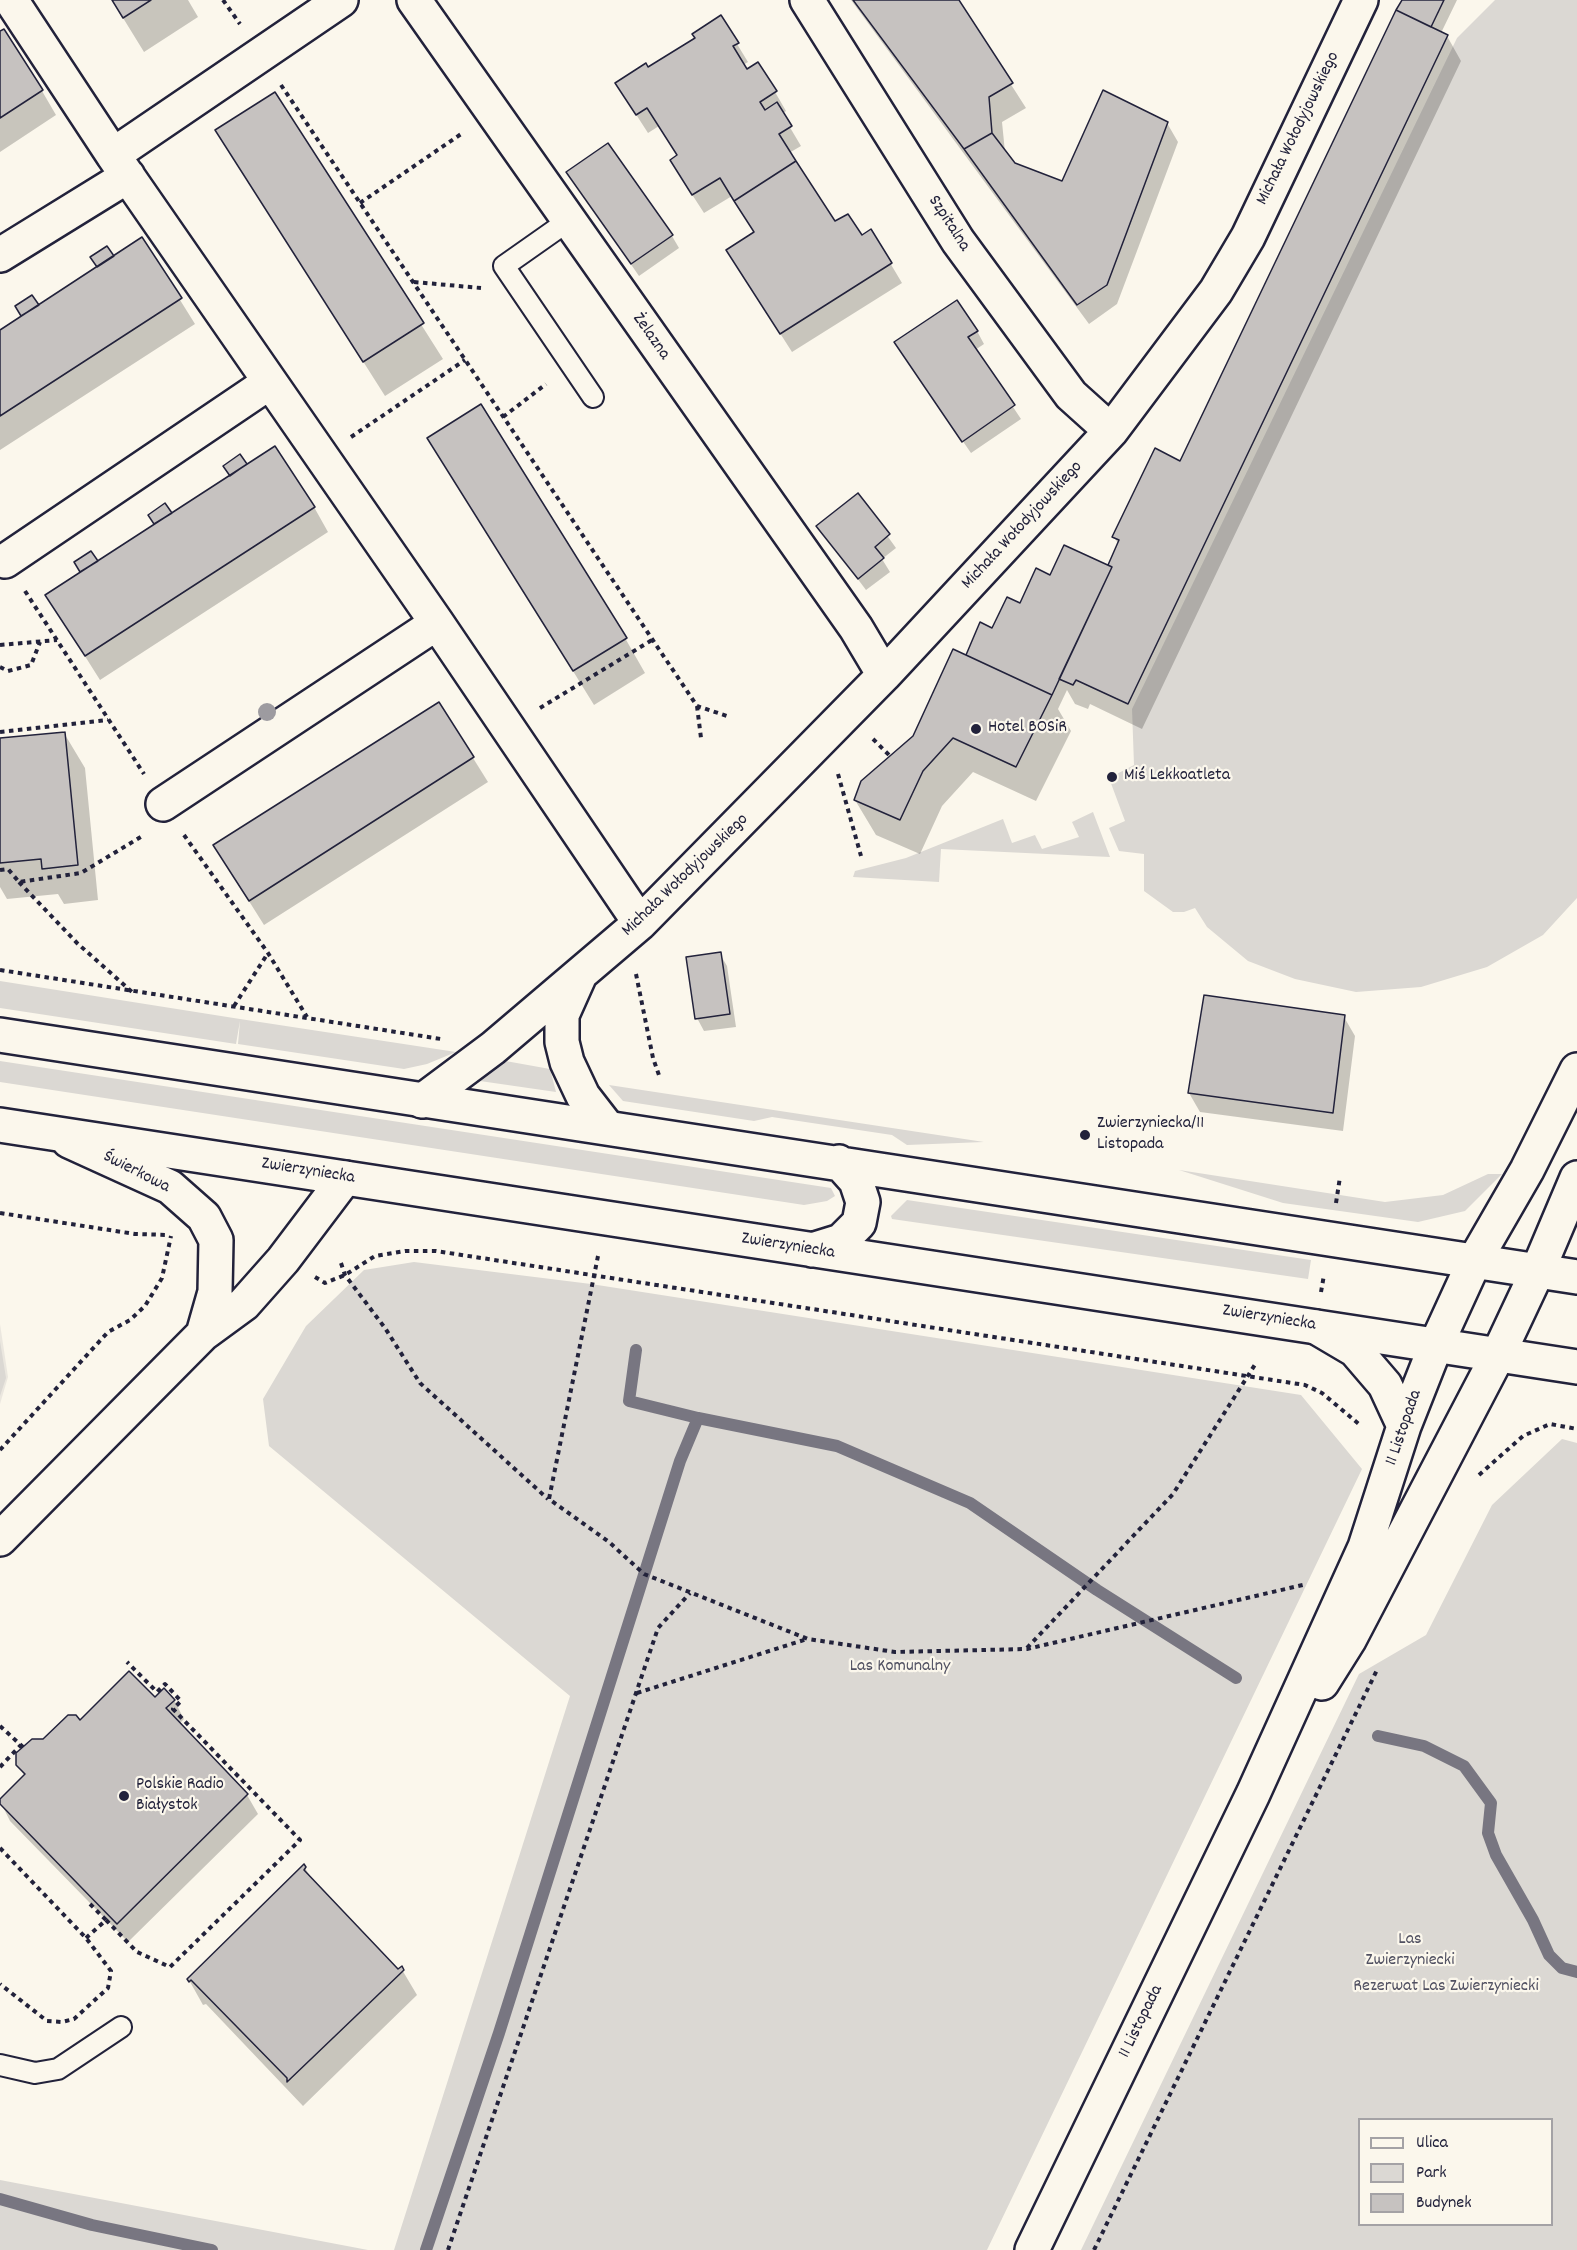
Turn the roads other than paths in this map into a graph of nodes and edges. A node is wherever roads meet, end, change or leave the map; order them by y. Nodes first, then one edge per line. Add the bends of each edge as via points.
1 (11, 0) edge
2 (341, 0) edge
3 (414, 0) edge
4 (807, 0) edge
5 (1361, 0) edge
6 (120, 166) junction
7 (568, 221) junction
8 (0, 255) edge
9 (270, 382) junction
10 (594, 397) dead end
11 (1111, 431) junction
12 (5, 561) road end
13 (437, 623) junction
14 (884, 675) junction
15 (168, 811) road end
16 (640, 924) junction
17 (581, 973) junction
18 (0, 1035) edge
19 (1577, 1070) edge
20 (422, 1101) junction
21 (0, 1125) edge
22 (607, 1127) junction
23 (50, 1133) junction
24 (839, 1162) junction
25 (345, 1178) junction
26 (1577, 1178) edge
27 (812, 1250) junction
28 (1475, 1260) junction
29 (1538, 1270) junction
30 (1577, 1277) edge
31 (1315, 1326) junction
32 (203, 1334) junction
33 (1436, 1345) junction
34 (1498, 1355) junction
35 (1577, 1367) edge
36 (1401, 1436) junction
37 (0, 1539) edge
38 (1253, 1794) junction
39 (121, 2027) dead end
40 (0, 2064) edge
41 (1032, 2250) edge

1 - 6 street
2 - 6 street via 261,54
3 - 7 street, Żelazna
4 - 11 street, Szpitalna via 958,241 1071,396
5 - 11 street, Michała Wołodyjowskiego via 1248,237 1216,291
6 - 8 street
6 - 9 street
7 - 10 lane via 504,266
7 - 14 street, Żelazna via 856,628
9 - 12 street
9 - 13 street
11 - 14 street, Michała Wołodyjowskiego
13 - 15 street
13 - 16 street
14 - 16 street, Michała Wołodyjowskiego
16 - 17 street, Michała Wołodyjowskiego
17 - 20 street, Michała Wołodyjowskiego via 493,1048
17 - 22 street, Michała Wołodyjowskiego via 562,1016 562,1042 583,1095
18 - 20 street
19 - 28 street, 11 Listopada via 1527,1170
20 - 22 street
21 - 23 street, Zwierzyniecka
22 - 24 street
23 - 25 street, Zwierzyniecka
23 - 32 street, Świerkowa via 170,1187 204,1217 216,1240 216,1271 215,1292
24 - 27 street via 856,1181 863,1202 859,1223 841,1241
24 - 28 street
25 - 27 street, Zwierzyniecka
25 - 32 street, Świerkowa via 244,1304
26 - 29 street, 11 Listopada
27 - 31 street, Zwierzyniecka
28 - 29 street
28 - 33 street, 11 Listopada
29 - 30 street
29 - 34 street, 11 Listopada
31 - 33 street, Zwierzyniecka
31 - 36 street via 1354,1350 1385,1385
32 - 37 street, Świerkowa
33 - 34 street, Zwierzyniecka
33 - 36 street, 11 Listopada
34 - 35 street, Zwierzyniecka
34 - 38 street, 11 Listopada via 1349,1640
36 - 38 street, 11 Listopada via 1365,1547
38 - 41 street, 11 Listopada
39 - 40 lane via 58,2069 35,2073

